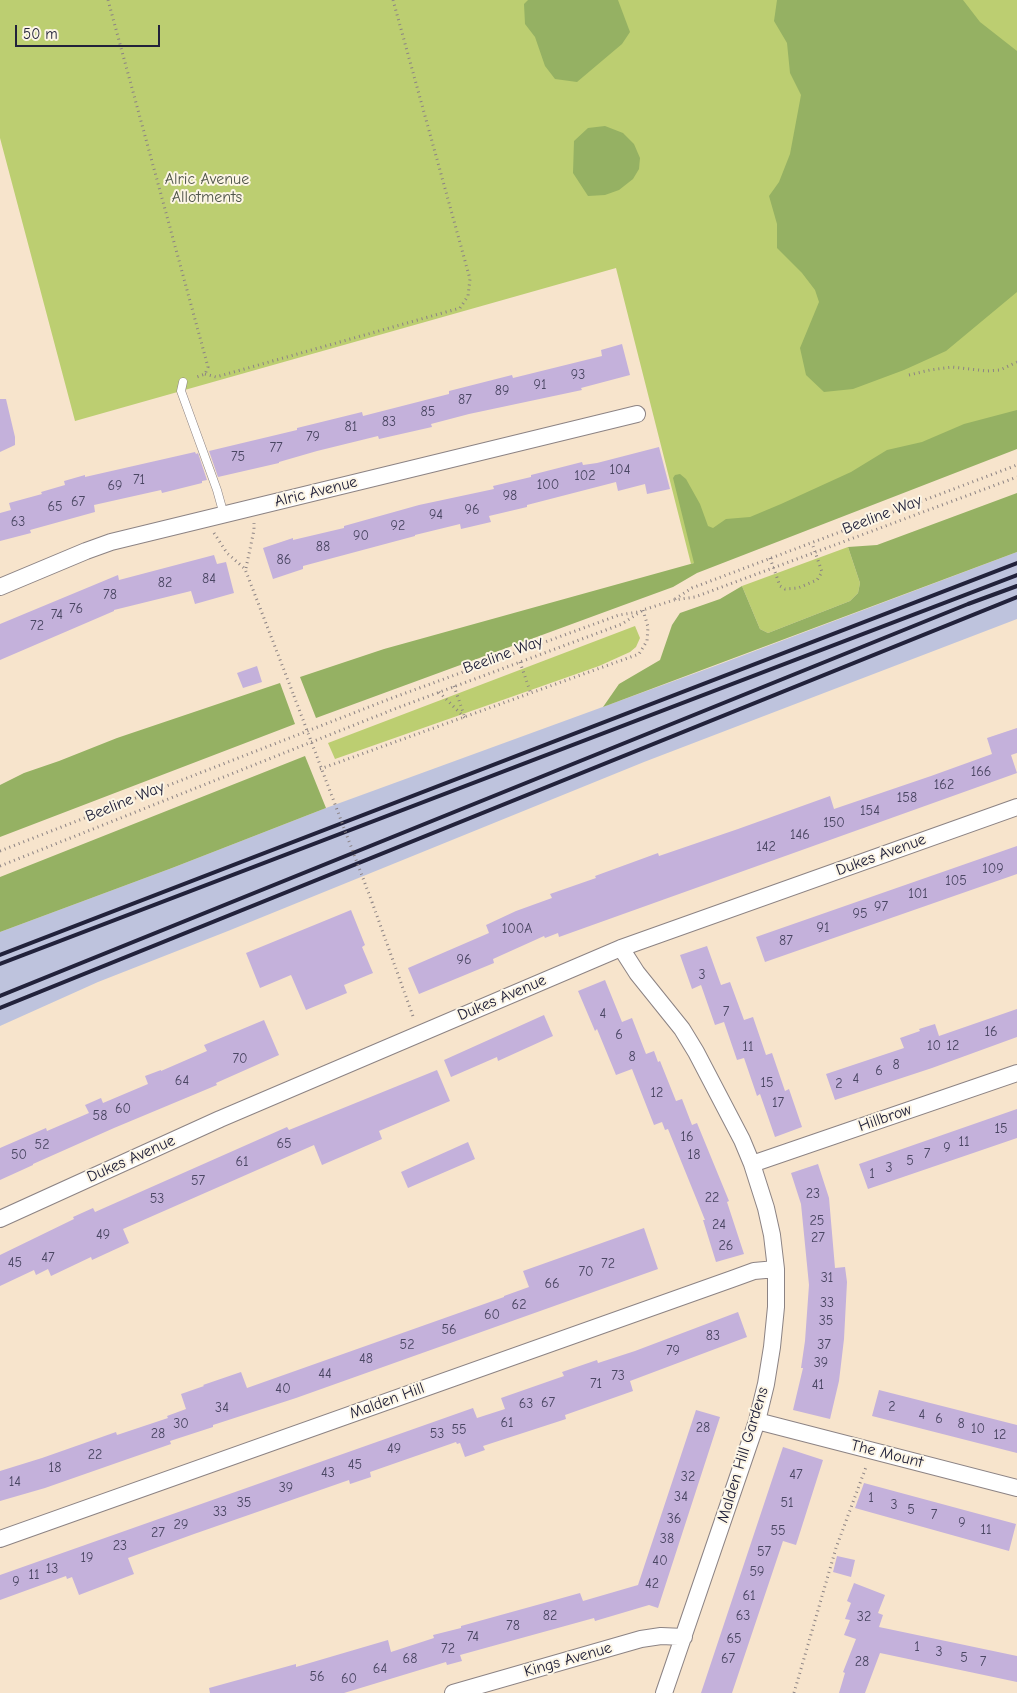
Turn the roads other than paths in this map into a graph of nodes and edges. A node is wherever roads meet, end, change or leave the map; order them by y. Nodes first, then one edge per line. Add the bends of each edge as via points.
1 (183, 382) road end
2 (637, 414) dead end
3 (224, 515) junction
4 (0, 587) edge
5 (1017, 807) edge
6 (621, 948) junction
7 (1017, 1073) edge
8 (752, 1164) junction
9 (0, 1219) edge
10 (776, 1269) junction
11 (757, 1420) junction
12 (1017, 1488) edge
13 (0, 1539) edge
14 (684, 1637) junction
15 (453, 1693) edge
16 (664, 1693) edge

1 - 3 lane via 181,391 218,490
2 - 3 street, Alric Avenue
3 - 4 street, Alric Avenue via 111,542
5 - 6 street, Dukes Avenue
6 - 8 street, Malden Hill Gardens via 696,1052
6 - 9 street, Dukes Avenue via 220,1119
7 - 8 street, Hillbrow
8 - 10 street, Malden Hill Gardens via 766,1208
10 - 11 street, Malden Hill Gardens via 772,1347
10 - 13 street, Malden Hill via 723,1282
11 - 12 street, The Mount
11 - 14 street, Malden Hill Gardens
14 - 15 street, Kings Avenue via 641,1639
14 - 16 street, Malden Hill Gardens

